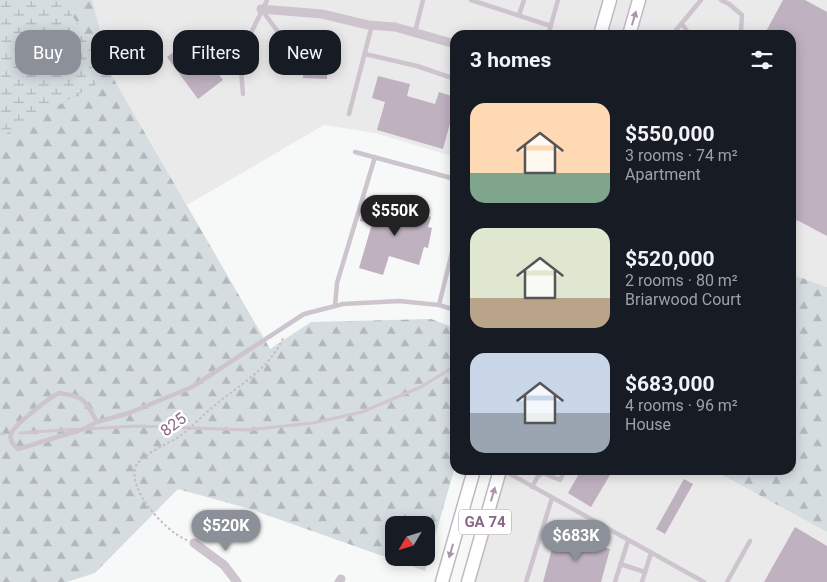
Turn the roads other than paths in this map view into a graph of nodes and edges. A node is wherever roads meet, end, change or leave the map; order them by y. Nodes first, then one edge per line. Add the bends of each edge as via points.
1 (267, 0) edge
2 (423, 0) edge
3 (471, 0) edge
4 (524, 0) edge
5 (558, 0) edge
6 (610, 0) edge
7 (639, 0) edge
8 (701, 0) edge
9 (721, 0) edge
10 (261, 9) junction
11 (520, 15) junction
12 (682, 24) junction
13 (372, 25) junction
14 (551, 26) junction
15 (251, 30) edge
16 (276, 30) edge
17 (550, 30) edge
18 (601, 30) edge
19 (630, 30) edge
20 (677, 30) edge
21 (686, 30) edge
22 (741, 30) edge
23 (416, 32) junction
24 (450, 42) edge
25 (365, 54) junction
26 (242, 75) edge
27 (450, 77) edge
28 (243, 94) dead end
29 (349, 114) dead end
30 (355, 152) dead end
31 (375, 158) junction
32 (450, 178) edge
33 (450, 260) edge
34 (439, 305) junction
35 (335, 306) junction
36 (450, 308) edge
37 (97, 422) junction
38 (473, 475) edge
39 (500, 475) edge
40 (510, 475) edge
41 (540, 475) edge
42 (548, 475) edge
43 (562, 475) edge
44 (532, 487) junction
45 (552, 498) junction
46 (628, 541) junction
47 (750, 541) dead end
48 (194, 543) road end
49 (651, 553) junction
50 (620, 564) junction
51 (645, 572) junction
52 (238, 582) edge
53 (442, 582) edge
54 (468, 582) edge
55 (526, 582) edge
56 (615, 582) edge
57 (642, 582) edge
58 (704, 582) edge
59 (727, 582) edge

1 - 10 lane
2 - 23 lane
3 - 11 lane
4 - 11 lane
5 - 14 lane
6 - 18 main road
19 -> 7 main road
8 - 12 lane
9 - 22 lane via 742,15
10 - 13 street via 322,14
10 - 15 lane
10 - 16 lane
11 - 14 lane
12 - 20 lane
12 - 21 lane
13 - 23 street
13 - 25 lane
14 - 17 lane
23 - 24 street
25 - 27 lane
25 - 29 lane
26 - 28 lane
30 - 31 lane
31 - 32 lane
31 - 35 lane via 337,283
33 - 34 lane
34 - 35 lane via 399,301
34 - 36 lane
35 - 37 lane via 304,314 192,386 130,413
37 - 37 lane via 18,449 10,438 18,425 59,393 76,395 83,400
38 -> 53 main road, GA 74
54 -> 39 main road, GA 74
40 - 44 lane
41 - 44 lane
42 - 43 lane via 560,480
44 - 45 lane
45 - 46 lane
45 - 55 lane
46 - 49 lane
46 - 50 lane
47 - 59 lane
48 - 52 street via 224,565
49 - 51 lane
49 - 58 lane
50 - 51 lane
50 - 56 lane
51 - 57 lane

